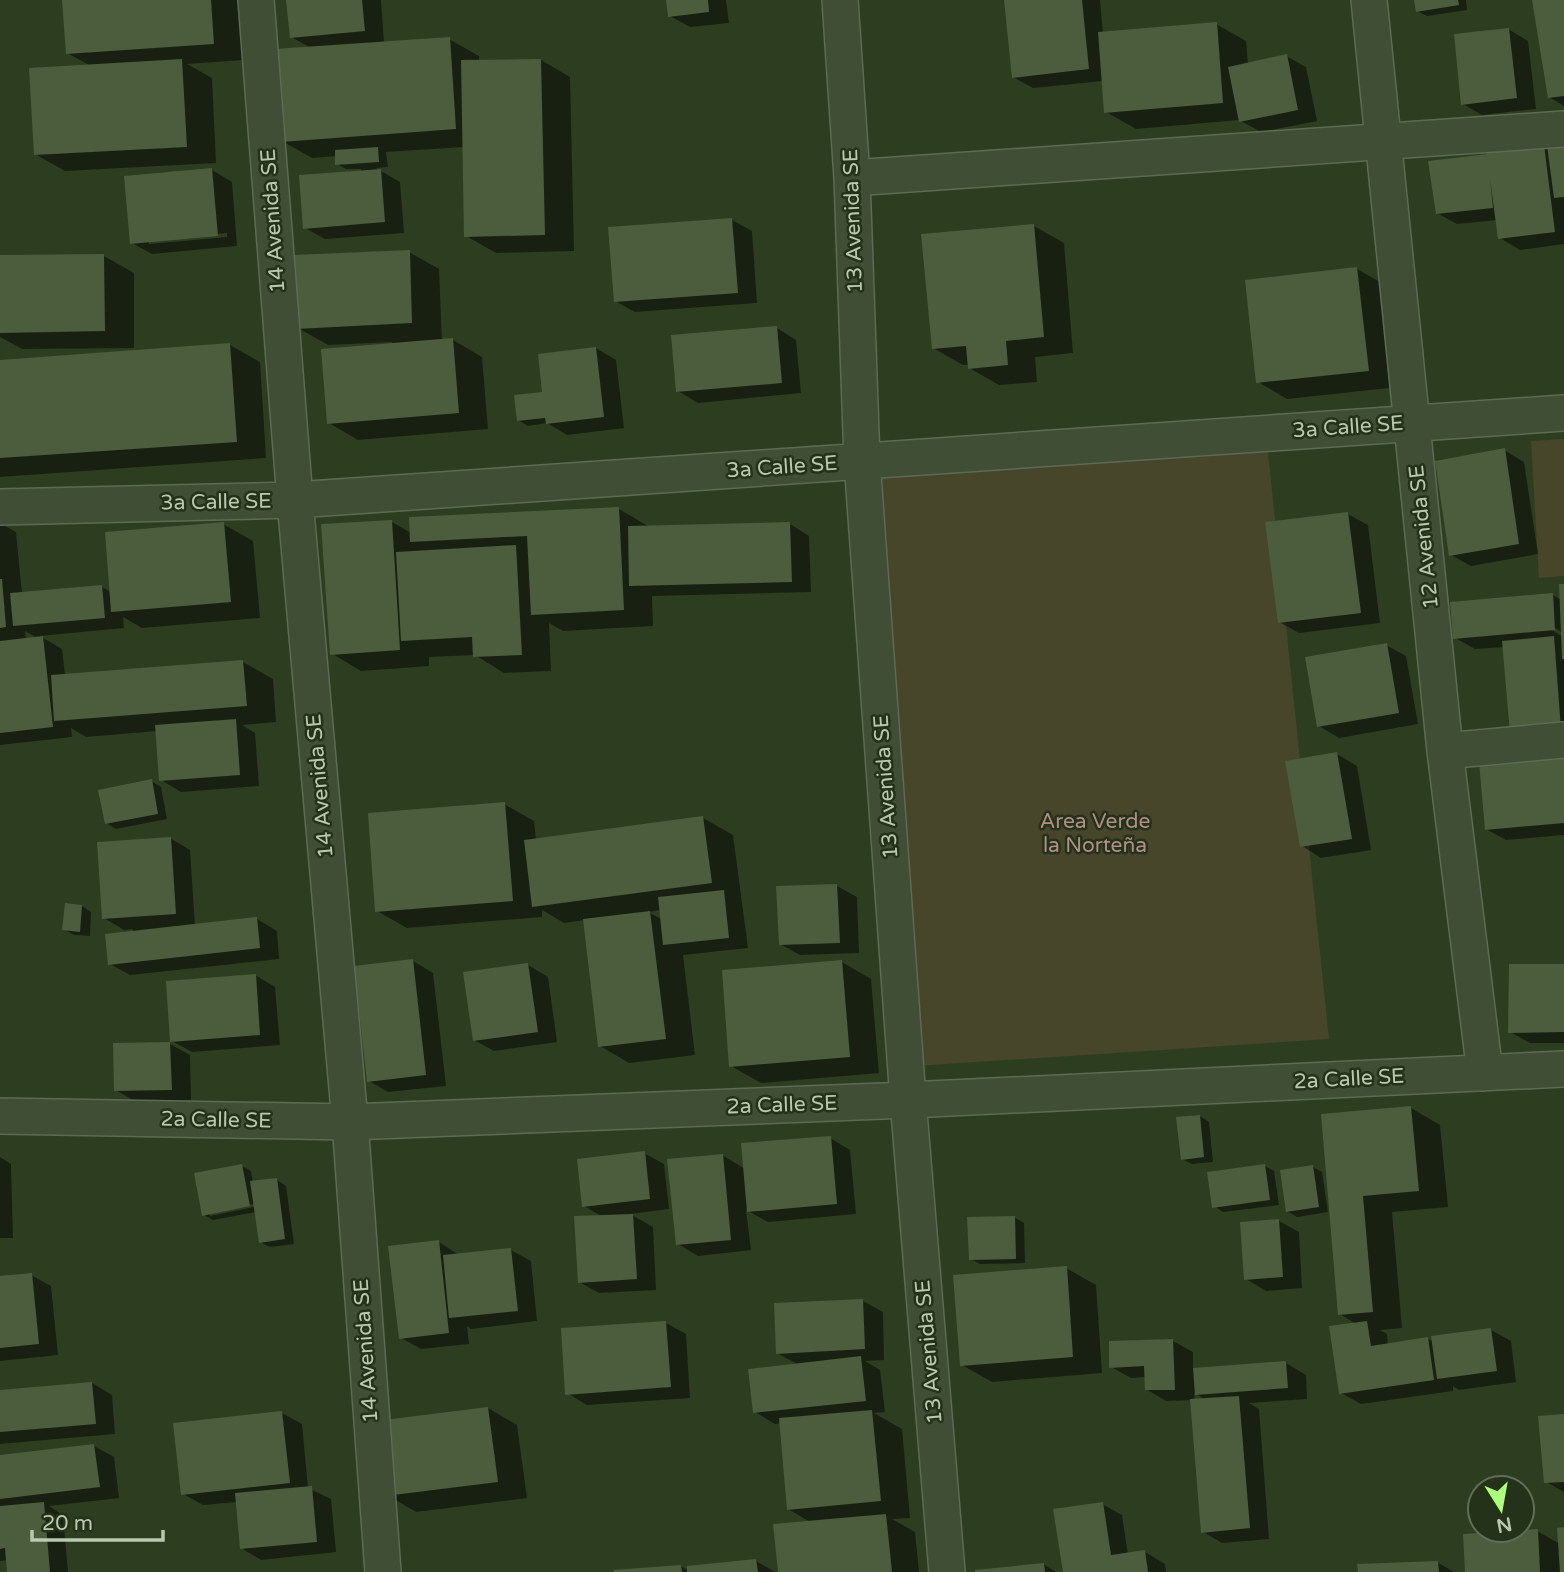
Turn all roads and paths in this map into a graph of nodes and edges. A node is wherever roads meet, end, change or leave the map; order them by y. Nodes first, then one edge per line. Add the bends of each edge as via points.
1 (256, 0) edge
2 (840, 0) edge
3 (1369, 0) edge
4 (1564, 129) edge
5 (1384, 142) junction
6 (852, 178) junction
7 (1564, 413) edge
8 (1413, 423) junction
9 (862, 461) junction
10 (295, 500) junction
11 (0, 507) edge
12 (1564, 740) edge
13 (1445, 751) junction
14 (1564, 1069) edge
15 (1485, 1073) junction
16 (908, 1100) junction
17 (0, 1116) edge
18 (350, 1122) junction
19 (383, 1572) edge
20 (947, 1572) edge

1 - 10 street, 14 Avenida SE
2 - 6 street, 13 Avenida SE
3 - 5 street, 12 Avenida SE
4 - 5 street
5 - 6 street
5 - 8 street, 12 Avenida SE
6 - 9 street, 13 Avenida SE
7 - 8 street, 3a Calle SE
8 - 9 street, 3a Calle SE
8 - 13 street, 12 Avenida SE
9 - 10 street, 3a Calle SE
9 - 16 street, 13 Avenida SE
10 - 11 street, 3a Calle SE
10 - 18 street, 14 Avenida SE
12 - 13 street
13 - 15 street, 12 Avenida SE
14 - 15 street, 2a Calle SE
15 - 16 street, 2a Calle SE
16 - 18 street, 2a Calle SE
16 - 20 street, 13 Avenida SE
17 - 18 street, 2a Calle SE
18 - 19 street, 14 Avenida SE

